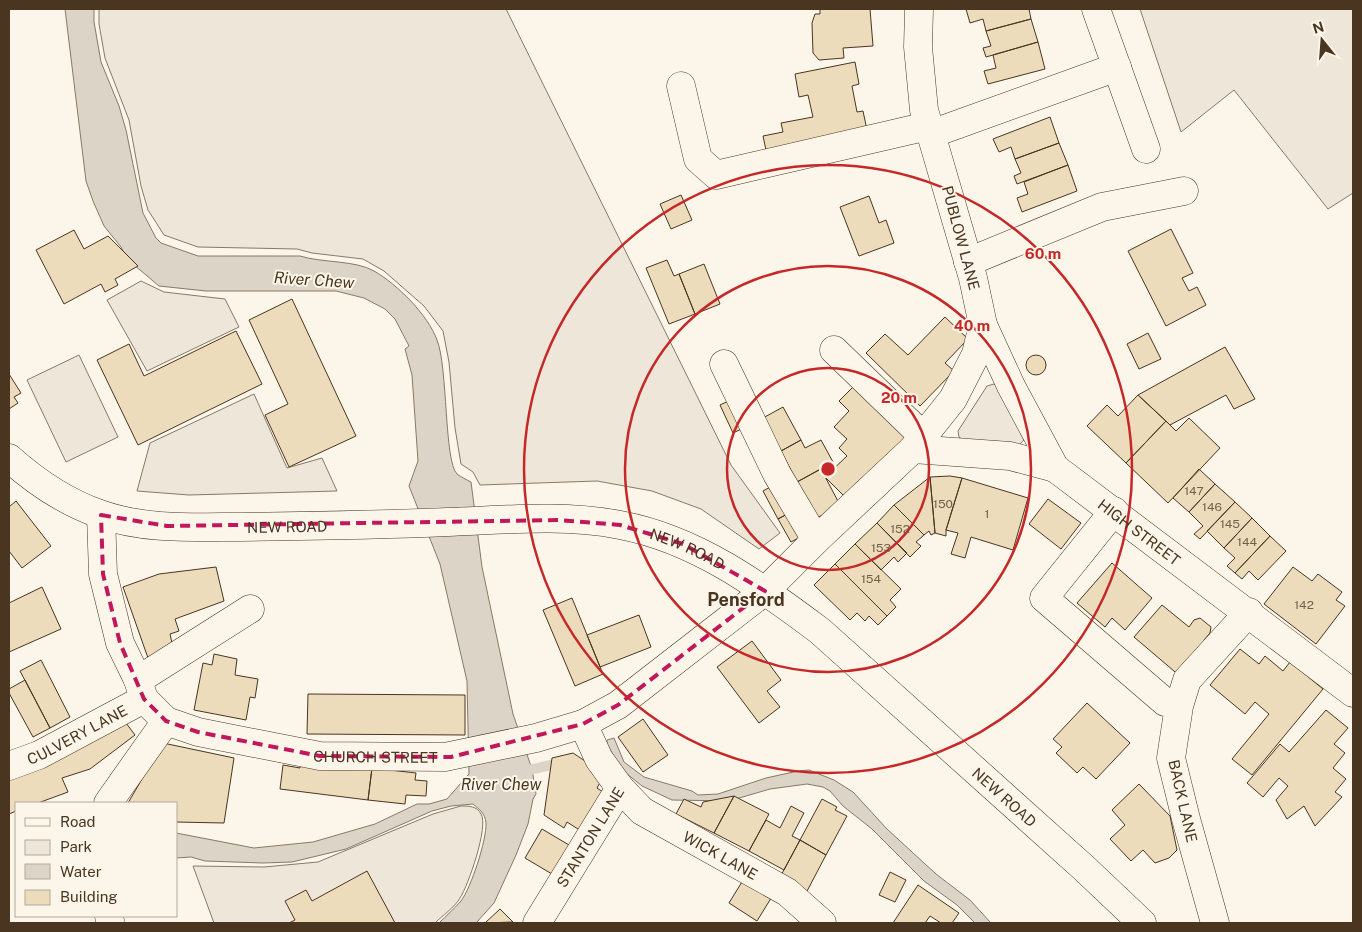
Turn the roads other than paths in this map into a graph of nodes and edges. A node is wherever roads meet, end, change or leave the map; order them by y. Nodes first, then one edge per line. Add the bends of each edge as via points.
1 (919, 9) edge
2 (1096, 9) edge
3 (1117, 67) junction
4 (681, 86) dead end
5 (930, 130) junction
6 (1146, 149) dead end
7 (1184, 191) dead end
8 (968, 262) junction
9 (983, 325) junction
10 (834, 350) dead end
11 (724, 364) dead end
12 (919, 443) junction
13 (9, 458) edge
14 (1055, 468) junction
15 (1114, 511) junction
16 (101, 515) junction
17 (816, 540) junction
18 (765, 591) junction
19 (250, 609) dead end
20 (1249, 612) junction
21 (141, 690) junction
22 (1353, 693) edge
23 (1165, 702) dead end
24 (166, 721) junction
25 (583, 724) junction
26 (9, 766) edge
27 (620, 788) junction
28 (109, 802) edge
29 (537, 923) edge
30 (822, 923) edge
31 (1142, 923) edge
32 (1215, 923) edge

1 - 5 main road, PUBLOW LANE via 918,47 924,110
2 - 3 main road
3 - 5 main road
3 - 6 main road
4 - 5 main road via 698,159 716,175
5 - 8 main road, PUBLOW LANE
7 - 8 main road via 1102,207
8 - 9 main road, PUBLOW LANE
9 - 12 main road, PUBLOW LANE via 976,354 953,399
9 - 14 main road, HIGH STREET
10 - 12 main road
11 - 17 main road via 777,474
12 - 14 main road via 1010,456
12 - 17 main road
13 - 16 main road, NEW ROAD via 52,492
14 - 15 main road, HIGH STREET
15 - 20 main road, HIGH STREET
15 - 23 main road via 1044,598
16 - 18 main road, NEW ROAD via 167,526 594,521 620,524 683,544 709,556
16 - 21 main road, CHURCH STREET via 103,574 120,643
17 - 18 main road
18 - 25 main road, CHURCH STREET via 618,705
18 - 31 main road, NEW ROAD via 820,631
19 - 21 main road, CULVERY LANE
20 - 22 main road, HIGH STREET
20 - 32 main road, BACK LANE via 1187,680 1179,706 1171,758
21 - 24 main road, CHURCH STREET
21 - 26 main road, CULVERY LANE via 39,755
24 - 25 main road, CHURCH STREET via 198,732 320,756 451,757
24 - 28 main road
25 - 27 main road, STANTON LANE via 599,759
27 - 29 main road, STANTON LANE
27 - 30 main road, WICK LANE via 642,811 787,892

